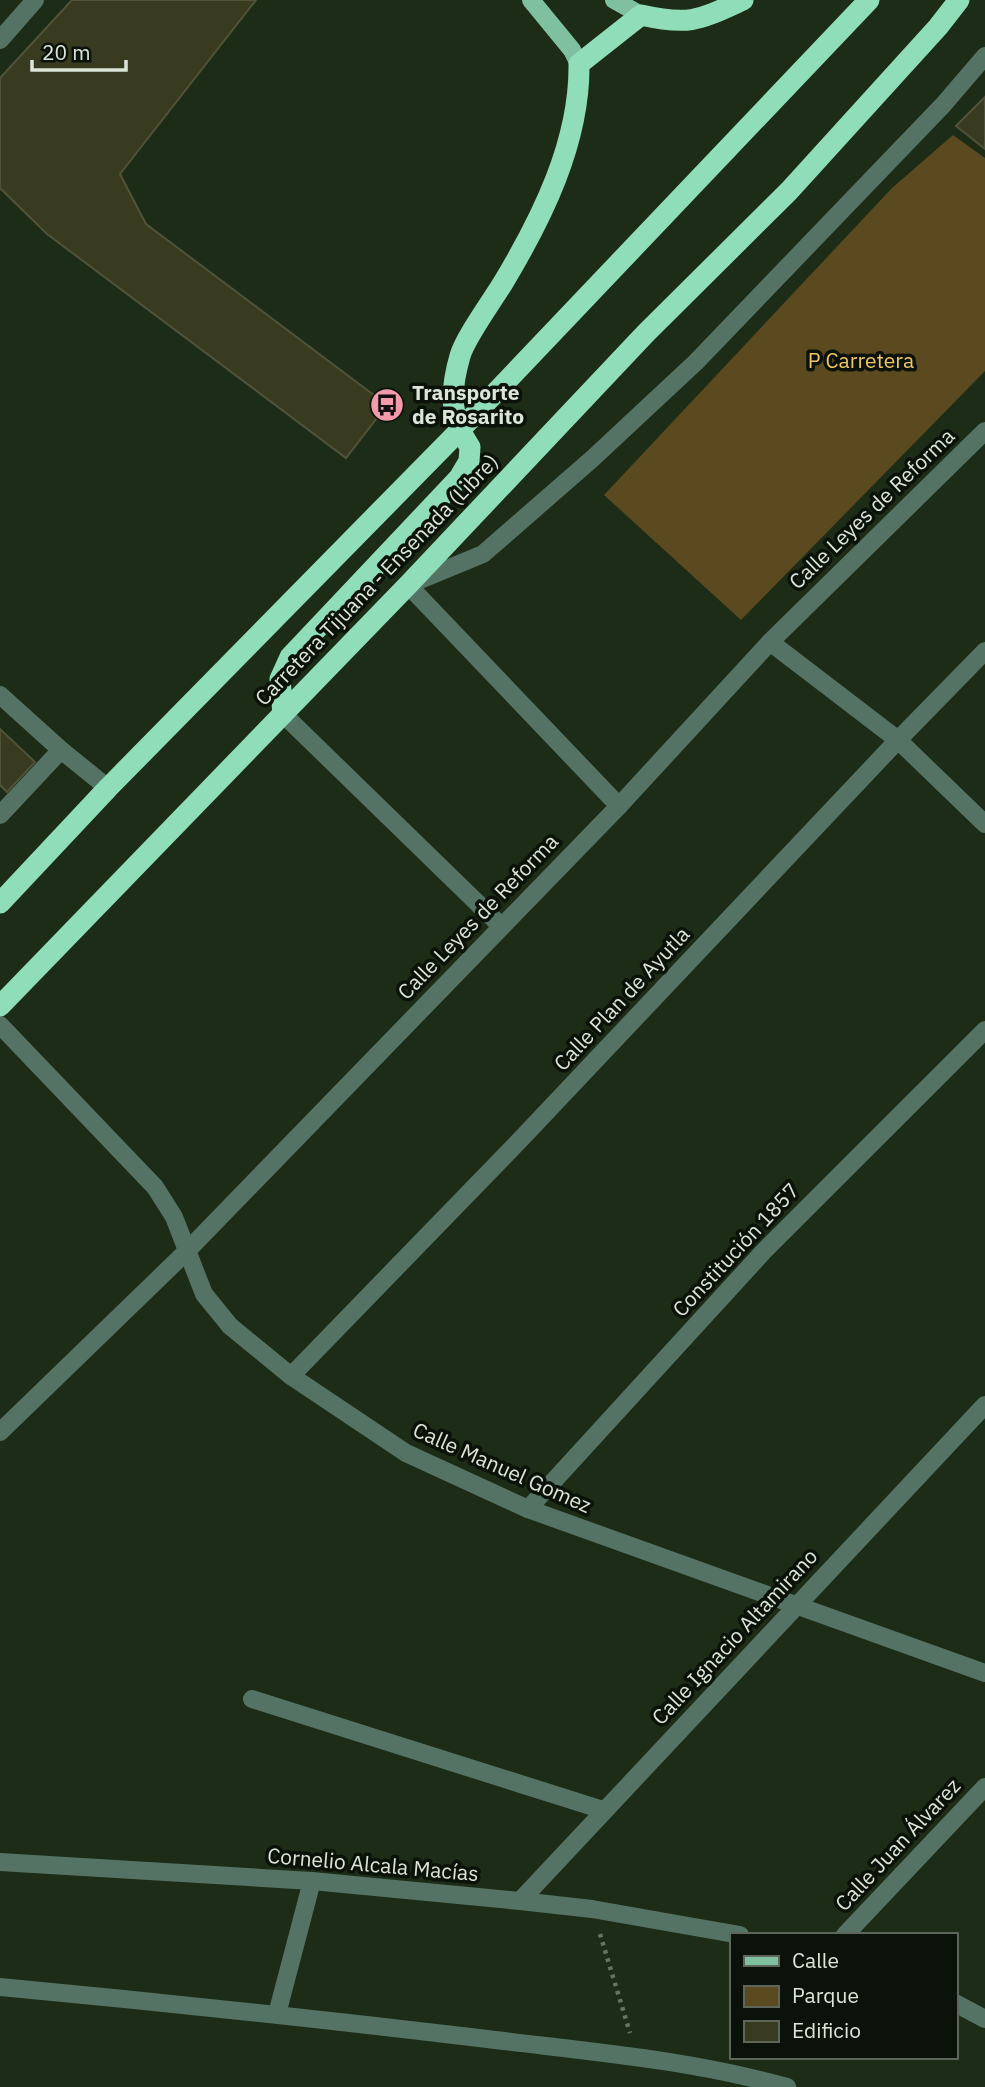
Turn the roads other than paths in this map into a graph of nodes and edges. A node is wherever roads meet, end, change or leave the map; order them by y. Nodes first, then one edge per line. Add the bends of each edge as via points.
1 (34, 0) edge
2 (531, 0) edge
3 (614, 0) edge
4 (743, 0) edge
5 (869, 0) edge
6 (959, 0) edge
7 (641, 15) junction
8 (0, 40) edge
9 (985, 57) edge
10 (579, 64) junction
11 (459, 431) junction
12 (985, 431) edge
13 (408, 585) junction
14 (770, 642) junction
15 (985, 651) edge
16 (0, 695) edge
17 (283, 714) junction
18 (898, 740) junction
19 (61, 750) junction
20 (108, 788) junction
21 (619, 806) junction
22 (0, 815) edge
23 (985, 824) edge
24 (0, 903) edge
25 (501, 926) junction
26 (0, 1006) edge
27 (0, 1025) edge
28 (985, 1030) edge
29 (188, 1250) junction
30 (291, 1376) junction
31 (985, 1405) edge
32 (0, 1432) edge
33 (528, 1509) junction
34 (795, 1605) junction
35 (985, 1673) edge
36 (252, 1699) dead end
37 (985, 1787) edge
38 (603, 1810) junction
39 (0, 1861) edge
40 (312, 1881) junction
41 (520, 1901) junction
42 (730, 1933) edge
43 (847, 1933) edge
44 (0, 1987) edge
45 (957, 2004) edge
46 (277, 2014) junction
47 (985, 2019) edge
48 (787, 2087) edge

1 - 8 street
2 - 10 main road
3 - 7 main road
4 - 7 highway via 699,20 667,21
5 - 11 highway
6 - 13 highway, Carretera Tijuana - Ensenada (Libre) via 789,191 646,333
7 - 10 highway
9 - 13 street via 696,362 592,459 483,554
10 - 11 highway via 569,138 549,195 519,256 460,353 452,396
11 - 17 highway via 470,447 469,461 290,657 280,679
11 - 20 highway
12 - 14 street, Calle Leyes de Reforma
13 - 17 highway, Carretera Tijuana - Ensenada (Libre)
13 - 21 street
14 - 18 street
14 - 21 street, Calle Leyes de Reforma
15 - 18 street, Calle Plan de Ayutla
16 - 19 street
17 - 25 street
17 - 26 highway, Carretera Tijuana - Ensenada (Libre)
18 - 23 street
18 - 30 street, Calle Plan de Ayutla
19 - 20 street
19 - 22 street
20 - 24 highway
21 - 25 street, Calle Leyes de Reforma
25 - 29 street, Calle Leyes de Reforma
27 - 29 street, Calle Manuel Gomez via 155,1187
28 - 33 street, Constitución 1857 via 763,1252
29 - 30 street, Calle Manuel Gomez via 204,1294 230,1326
29 - 32 street, Calle Leyes de Reforma
30 - 33 street, Calle Manuel Gomez via 406,1453
31 - 34 street, Calle Ignacio Altamirano
33 - 34 street, Calle Manuel Gomez
34 - 35 street, Calle Manuel Gomez
34 - 38 street, Calle Ignacio Altamirano
36 - 38 street
37 - 43 street, Calle Juan Álvarez
38 - 41 street, Calle Ignacio Altamirano
39 - 40 street, Cornelio Alcala Macías
40 - 41 street, Cornelio Alcala Macías
40 - 46 street
41 - 42 street, Cornelio Alcala Macías
44 - 46 street
45 - 47 street
46 - 48 street via 637,2057

